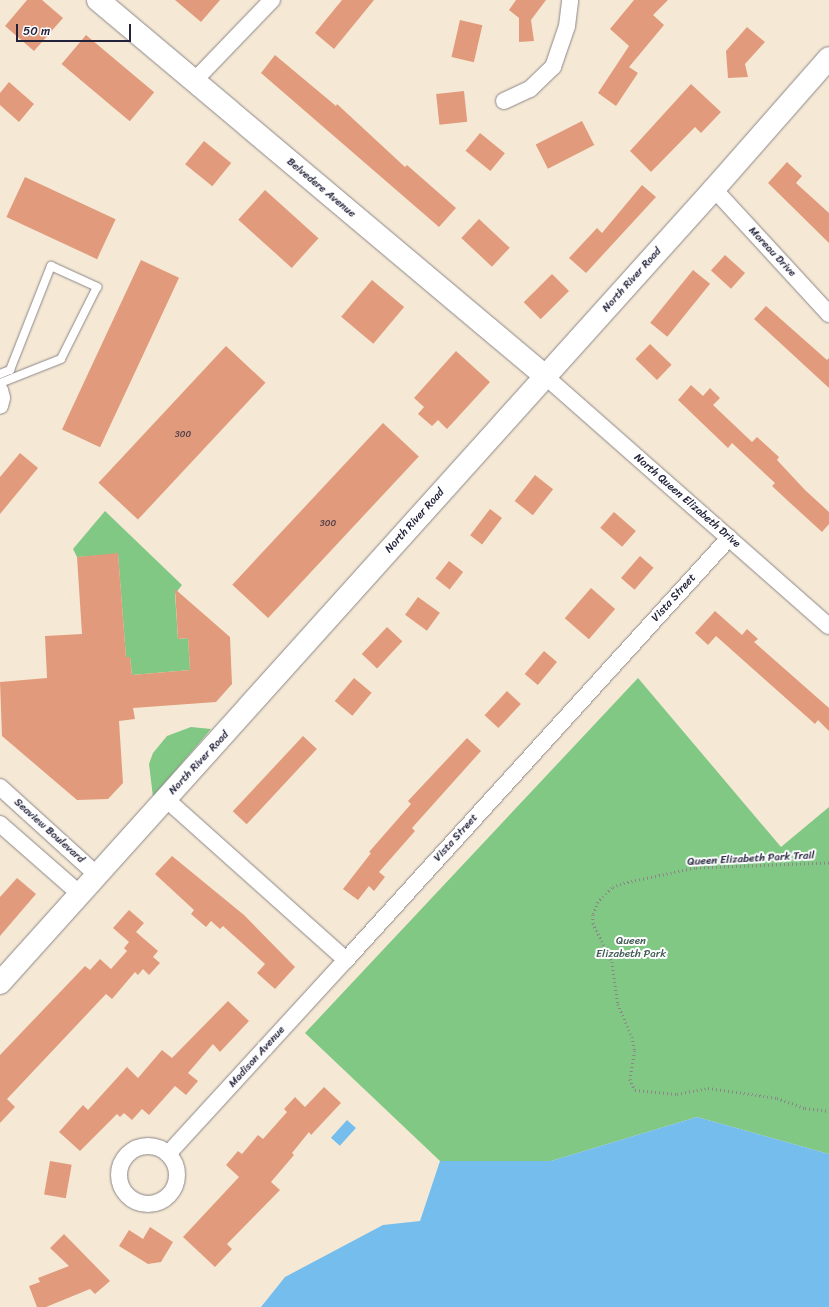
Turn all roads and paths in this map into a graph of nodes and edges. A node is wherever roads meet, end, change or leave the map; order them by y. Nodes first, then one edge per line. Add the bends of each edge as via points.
1 (98, 0) edge
2 (272, 0) edge
3 (570, 0) edge
4 (828, 61) edge
5 (195, 80) junction
6 (504, 101) dead end
7 (714, 189) junction
8 (829, 314) edge
9 (0, 374) edge
10 (545, 376) junction
11 (0, 383) edge
12 (0, 390) edge
13 (0, 406) edge
14 (728, 538) junction
15 (829, 626) edge
16 (0, 787) edge
17 (166, 799) junction
18 (0, 824) edge
19 (829, 863) edge
20 (97, 875) junction
21 (81, 894) junction
22 (346, 960) junction
23 (0, 983) edge
24 (829, 1111) edge
25 (168, 1154) dead end

1 - 5 main road, Belvedere Avenue
2 - 5 street
3 - 6 street via 567,26 553,67 530,89
4 - 7 main road, North River Road
5 - 10 main road, Belvedere Avenue
7 - 8 street, Moreau Drive
7 - 10 main road, North River Road
9 - 11 lane via 10,370 51,266 97,287 61,359
10 - 14 street, North Queen Elizabeth Drive
10 - 17 main road, North River Road
12 - 13 street
14 - 15 street, North Queen Elizabeth Drive
14 - 22 street, Vista Street
16 - 20 street, Seaview Boulevard
17 - 20 main road, North River Road
17 - 22 street
18 - 21 street
19 - 24 path, Queen Elizabeth Park Trail via 694,868 643,879 612,888 598,902 593,915 593,924 612,962 618,1004 632,1037 635,1051 630,1080 635,1090 670,1094 708,1088 777,1098 805,1108
20 - 21 main road, North River Road
21 - 23 main road, North River Road
22 - 25 street, Madison Avenue

